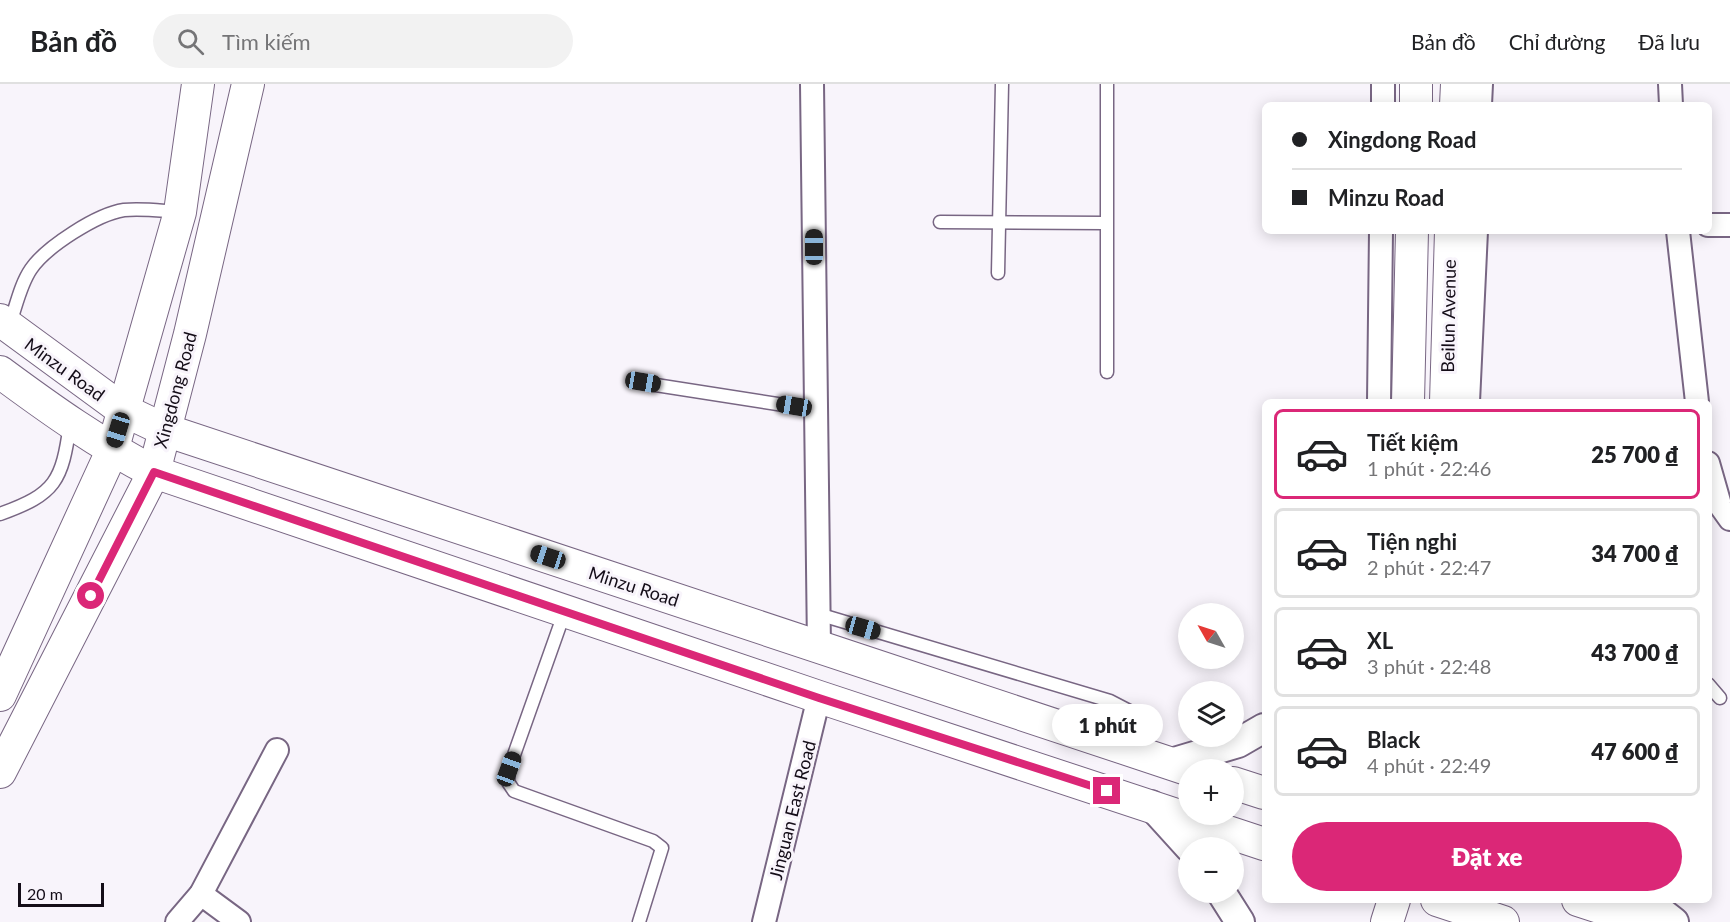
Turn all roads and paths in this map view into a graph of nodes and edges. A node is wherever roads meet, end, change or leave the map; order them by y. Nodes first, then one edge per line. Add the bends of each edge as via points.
1 (198, 84) edge
2 (248, 84) edge
3 (812, 84) edge
4 (1002, 84) edge
5 (1107, 84) edge
6 (1383, 84) edge
7 (1416, 84) edge
8 (1457, 84) edge
9 (1481, 84) edge
10 (1670, 84) edge
11 (1383, 102) edge
12 (1416, 102) edge
13 (1456, 102) edge
14 (1480, 102) edge
15 (1671, 102) edge
16 (180, 212) junction
17 (940, 222) dead end
18 (998, 222) junction
19 (1105, 223) junction
20 (1712, 225) edge
21 (1730, 225) edge
22 (1381, 234) edge
23 (1412, 234) edge
24 (1450, 234) edge
25 (1476, 234) edge
26 (1678, 234) edge
27 (998, 273) dead end
28 (4, 323) edge
29 (0, 372) edge
30 (1107, 372) dead end
31 (643, 382) dead end
32 (1379, 399) edge
33 (1408, 399) edge
34 (1446, 399) edge
35 (1468, 399) edge
36 (1697, 399) edge
37 (123, 410) junction
38 (816, 410) junction
39 (70, 424) junction
40 (165, 430) junction
41 (112, 451) junction
42 (154, 472) junction
43 (1712, 478) edge
44 (1720, 509) edge
45 (0, 514) edge
46 (565, 610) junction
47 (818, 614) junction
48 (819, 647) junction
49 (1712, 689) edge
50 (0, 695) edge
51 (819, 698) junction
52 (1720, 699) dead end
53 (1262, 729) edge
54 (277, 750) dead end
55 (1168, 762) edge
56 (0, 771) edge
57 (1244, 787) edge
58 (1262, 792) edge
59 (1151, 805) junction
60 (1180, 837) edge
61 (1262, 843) edge
62 (201, 894) junction
63 (1228, 903) edge
64 (1393, 903) edge
65 (1587, 903) edge
66 (1650, 903) edge
67 (1442, 906) edge
68 (177, 922) edge
69 (240, 922) edge
70 (639, 922) edge
71 (764, 922) edge
72 (1240, 922) edge
73 (1387, 922) edge
74 (1503, 922) edge
75 (1645, 922) edge
76 (1674, 922) edge

1 - 16 main road
2 - 40 main road, Xingdong Road
3 - 38 street
4 - 18 lane
5 - 19 lane
6 - 11 street
7 - 12 main road
8 - 13 main road
9 - 14 street
10 - 15 street
16 - 28 lane via 111,213 70,235 30,270
16 - 37 main road
17 - 18 lane
18 - 19 lane
18 - 27 lane
19 - 30 lane
20 - 21 street
22 - 32 street
23 - 33 main road, Beilun Avenue
24 - 34 main road, Beilun Avenue
25 - 35 street
26 - 36 street
28 - 37 main road, Minzu Road
29 - 39 main road
31 - 38 lane
37 - 40 main road, Minzu Road
37 - 41 main road
38 - 47 street
39 - 41 main road
39 - 45 lane via 64,465 48,489 28,504
40 - 42 main road, Xingdong Road
40 - 48 main road, Minzu Road
41 - 42 main road
41 - 50 main road
42 - 46 main road
42 - 56 main road, Xingdong Road
43 - 44 street
46 - 51 main road
46 - 70 lane via 509,769 508,782 514,791 653,841 662,848
47 - 48 street
47 - 55 lane via 1110,701 1137,715
48 - 55 main road, Minzu Road
49 - 52 lane
51 - 59 main road
51 - 71 street, Jinguan East Road
53 - 55 street via 1238,743
54 - 62 street
57 - 58 main road
59 - 60 street
59 - 61 main road
62 - 68 street
62 - 69 street
63 - 72 street
64 - 73 main road
65 - 75 main road
66 - 76 street
67 - 74 main road

